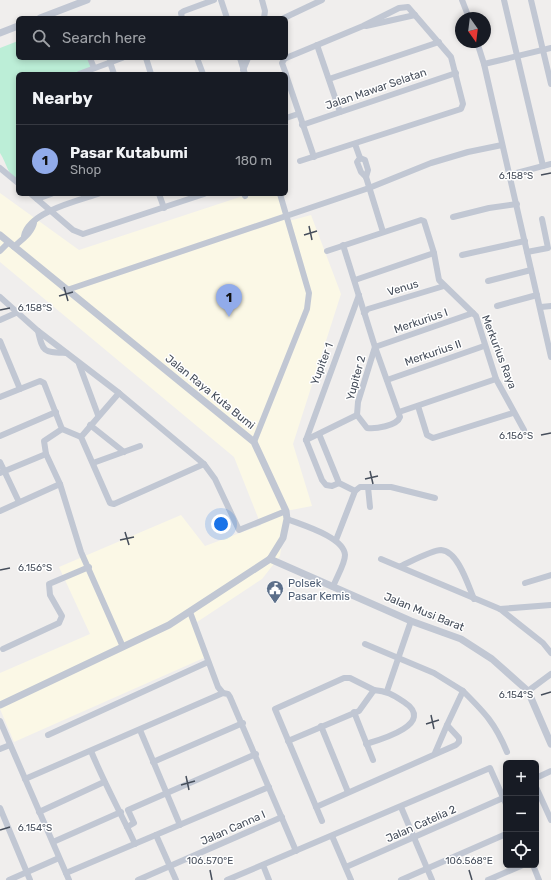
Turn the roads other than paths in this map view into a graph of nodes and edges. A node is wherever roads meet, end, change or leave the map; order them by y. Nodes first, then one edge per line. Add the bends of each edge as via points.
1 (86, 0) edge
2 (214, 0) edge
3 (221, 0) edge
4 (262, 0) edge
5 (322, 0) edge
6 (462, 0) edge
7 (504, 0) edge
8 (531, 0) edge
9 (308, 3) edge
10 (467, 12) edge
11 (414, 14) junction
12 (182, 15) edge
13 (45, 16) edge
14 (225, 16) edge
15 (264, 16) edge
16 (287, 16) edge
17 (362, 26) junction
18 (16, 27) edge
19 (0, 33) edge
20 (439, 42) junction
21 (316, 45) junction
22 (479, 48) edge
23 (551, 48) edge
24 (544, 51) junction
25 (288, 57) edge
26 (517, 57) junction
27 (91, 60) edge
28 (116, 60) edge
29 (147, 60) edge
30 (198, 60) edge
31 (241, 60) edge
32 (247, 60) edge
33 (284, 60) edge
34 (110, 62) junction
35 (484, 64) junction
36 (94, 68) junction
37 (84, 72) edge
38 (113, 72) edge
39 (150, 72) edge
40 (200, 72) edge
41 (244, 72) edge
42 (285, 72) edge
43 (456, 73) junction
44 (329, 80) junction
45 (288, 81) edge
46 (551, 84) edge
47 (340, 112) junction
48 (298, 114) junction
49 (288, 117) edge
50 (302, 125) junction
51 (355, 144) junction
52 (502, 145) junction
53 (314, 157) junction
54 (300, 161) dead end
55 (551, 164) edge
56 (543, 166) junction
57 (0, 168) edge
58 (509, 175) junction
59 (16, 181) edge
60 (369, 188) junction
61 (33, 196) edge
62 (46, 196) edge
63 (92, 196) edge
64 (160, 196) edge
65 (198, 196) edge
66 (281, 196) edge
67 (37, 200) junction
68 (517, 204) junction
69 (164, 208) junction
70 (50, 210) junction
71 (286, 215) junction
72 (453, 216) dead end
73 (542, 219) dead end
74 (383, 232) junction
75 (0, 235) edge
76 (525, 241) junction
77 (11, 245) junction
78 (343, 245) junction
79 (550, 248) edge
80 (2, 250) edge
81 (327, 251) dead end
82 (527, 252) junction
83 (434, 253) junction
84 (462, 255) dead end
85 (0, 257) edge
86 (531, 270) junction
87 (355, 280) junction
88 (488, 281) dead end
89 (444, 286) junction
90 (67, 290) junction
91 (359, 295) junction
92 (537, 295) junction
93 (0, 297) edge
94 (497, 306) dead end
95 (551, 306) edge
96 (541, 307) junction
97 (366, 311) junction
98 (18, 312) junction
99 (473, 313) junction
100 (0, 320) edge
101 (38, 331) junction
102 (0, 341) edge
103 (484, 346) junction
104 (375, 347) junction
105 (66, 353) junction
106 (551, 357) edge
107 (7, 358) junction
108 (0, 361) edge
109 (79, 364) junction
110 (496, 379) junction
111 (387, 380) junction
112 (22, 389) junction
113 (119, 393) junction
114 (0, 397) edge
115 (418, 406) junction
116 (56, 412) junction
117 (399, 412) junction
118 (513, 413) junction
119 (98, 415) junction
120 (358, 415) junction
121 (90, 425) junction
122 (62, 429) junction
123 (524, 430) dead end
124 (319, 434) junction
125 (0, 436) edge
126 (81, 437) junction
127 (306, 440) junction
128 (254, 442) junction
129 (140, 446) dead end
130 (124, 452) junction
131 (46, 454) junction
132 (0, 462) edge
133 (93, 463) junction
134 (204, 464) junction
135 (2, 472) edge
136 (339, 483) junction
137 (60, 484) junction
138 (368, 487) junction
139 (355, 491) junction
140 (435, 498) dead end
141 (19, 502) junction
142 (370, 507) dead end
143 (0, 511) edge
144 (286, 511) junction
145 (287, 519) junction
146 (336, 540) junction
147 (270, 559) junction
148 (381, 559) dead end
149 (401, 566) junction
150 (89, 567) junction
151 (551, 575) edge
152 (525, 583) dead end
153 (333, 586) junction
154 (474, 599) junction
155 (551, 605) edge
156 (500, 609) junction
157 (190, 612) junction
158 (411, 621) junction
159 (543, 643) junction
160 (551, 643) edge
161 (365, 644) dead end
162 (123, 647) junction
163 (3, 649) dead end
164 (551, 653) edge
165 (398, 659) junction
166 (208, 662) junction
167 (551, 674) edge
168 (374, 690) junction
169 (387, 691) junction
170 (462, 691) junction
171 (528, 691) junction
172 (222, 693) junction
173 (0, 705) edge
174 (354, 712) junction
175 (0, 721) edge
176 (243, 722) junction
177 (447, 725) junction
178 (321, 726) junction
179 (140, 730) junction
180 (48, 735) dead end
181 (288, 741) junction
182 (366, 744) junction
183 (551, 744) edge
184 (10, 745) junction
185 (0, 749) edge
186 (91, 751) junction
187 (507, 752) dead end
188 (435, 753) junction
189 (256, 754) junction
190 (373, 760) dead end
191 (153, 762) junction
192 (551, 771) edge
193 (539, 777) edge
194 (25, 779) junction
195 (104, 782) junction
196 (269, 787) junction
197 (348, 792) junction
198 (166, 793) junction
199 (539, 794) edge
200 (503, 797) edge
201 (503, 802) edge
202 (316, 807) junction
203 (401, 807) junction
204 (0, 808) edge
205 (39, 812) junction
206 (121, 812) junction
207 (282, 817) junction
208 (551, 820) edge
209 (322, 821) dead end
210 (180, 825) junction
211 (127, 827) junction
212 (156, 835) junction
213 (503, 835) edge
214 (332, 836) junction
215 (414, 838) junction
216 (53, 842) junction
217 (135, 844) junction
218 (296, 851) junction
219 (59, 858) junction
220 (263, 864) junction
221 (170, 866) junction
222 (346, 867) junction
223 (516, 868) edge
224 (534, 868) edge
225 (428, 869) junction
226 (27, 872) junction
227 (66, 873) junction
228 (9, 880) edge
229 (30, 880) edge
230 (69, 880) edge
231 (138, 880) edge
232 (176, 880) edge
233 (227, 880) edge
234 (269, 880) edge
235 (351, 880) edge
236 (402, 880) edge
237 (432, 880) edge
238 (488, 880) edge
239 (539, 880) edge

1 - 13 street
2 - 12 street
3 - 14 street
4 - 15 street
5 - 9 street
6 - 10 street
7 - 26 street
8 - 24 street
9 - 16 street
11 - 17 street via 372,26
11 - 17 street via 408,7 399,8
11 - 20 street
17 - 21 street
18 - 19 street
20 - 43 street via 451,57
20 - 44 street
21 - 25 street
21 - 44 street
22 - 35 street
23 - 24 street
24 - 26 street
24 - 46 street
26 - 35 street
26 - 56 street
27 - 36 street
28 - 34 street
29 - 39 street
30 - 40 street
31 - 41 street
32 - 41 street
33 - 42 street via 282,63
34 - 36 street
34 - 38 street
35 - 52 street
36 - 37 street
43 - 47 street, Jalan Mawar Selatan
43 - 51 street via 463,104 461,109
44 - 47 street
45 - 48 street
47 - 50 street, Jalan Mawar Selatan
48 - 49 street
48 - 50 street
50 - 53 street
51 - 53 street
51 - 60 street via 360,158 365,160
52 - 58 street
52 - 60 street via 431,163
53 - 54 street
55 - 56 street
56 - 58 street
57 - 59 street
58 - 68 street
60 - 71 street
60 - 74 street
61 - 67 street
62 - 67 street
63 - 70 street
64 - 69 street
65 - 69 street
66 - 71 street
67 - 70 street
68 - 72 street
68 - 76 street
69 - 70 street via 83,234 73,230
70 - 77 street via 42,213 25,230 24,236
71 - 90 street
71 - 128 street via 309,293 307,309
73 - 79 street
74 - 78 street
74 - 83 street, Merkurius Raya via 424,221
75 - 77 street, Jalan Raya Kuta Bumi
76 - 82 street
76 - 84 street
77 - 80 street
77 - 90 street, Jalan Raya Kuta Bumi
78 - 81 street
78 - 87 street
79 - 82 street
80 - 85 street
82 - 86 street
83 - 87 street
83 - 89 street, Merkurius Raya via 438,280
86 - 88 street
86 - 92 street
87 - 91 street
89 - 97 street, Venus
89 - 99 street, Merkurius Raya
90 - 128 street, Jalan Raya Kuta Bumi
91 - 97 street
91 - 127 street, Yupiter 1
92 - 94 street
92 - 96 street
93 - 98 street
95 - 96 street
96 - 106 street
97 - 104 street
98 - 100 street
98 - 101 street
99 - 103 street, Merkurius Raya
99 - 104 street, Merkurius I
101 - 105 street
101 - 105 street via 44,350
102 - 107 street
103 - 110 street, Merkurius Raya
103 - 111 street, Merkurius II
104 - 111 street
104 - 120 street, Yupiter 2 via 358,402
105 - 109 street
107 - 108 street
107 - 112 street
109 - 113 street
109 - 119 street
110 - 115 street
110 - 118 street, Merkurius Raya
111 - 117 street
112 - 114 street
112 - 116 street via 42,381
113 - 119 street
113 - 134 street
115 - 117 street
115 - 118 street via 427,435 433,438
116 - 122 street
116 - 125 street
117 - 120 street via 399,420 396,422 372,429 367,428
118 - 123 street, Merkurius Raya
119 - 121 street
120 - 124 street
121 - 126 street
121 - 130 street
122 - 126 street
122 - 131 street via 44,441
124 - 127 street
124 - 136 street
126 - 133 street
127 - 136 street via 326,486
128 - 144 street, Jalan Raya Kuta Bumi
129 - 130 street
130 - 133 street
131 - 135 street
131 - 137 street
132 - 135 street
133 - 134 street via 111,504
134 - 144 street via 215,479 239,530
135 - 141 street
136 - 139 street
137 - 141 street
137 - 150 street via 81,552
138 - 139 street via 360,487
138 - 140 street via 391,487
138 - 142 street
139 - 146 street
141 - 143 street
144 - 145 street, Jalan Raya Kuta Bumi
145 - 146 street
145 - 147 street, Jalan Raya Kuta Bumi via 283,538
146 - 153 street via 345,556
147 - 153 street, Jalan Musi Barat
147 - 157 street, Jalan Raya Kuta Bumi
148 - 149 street
149 - 154 street
149 - 154 street via 440,550 449,552 456,558
150 - 162 street
150 - 163 street via 49,584 50,595 62,616 59,623
151 - 152 street
153 - 158 street, Jalan Musi Barat
154 - 156 street
155 - 156 street
156 - 159 street
157 - 162 street, Jalan Raya Kuta Bumi
157 - 166 street
158 - 165 street
158 - 171 street, Jalan Musi Barat via 461,638 492,659
159 - 160 street
159 - 164 street
161 - 165 street
162 - 173 street, Jalan Raya Kuta Bumi
165 - 169 street
165 - 170 street via 434,673
166 - 172 street
166 - 180 street
167 - 171 street
168 - 169 street
168 - 174 street via 360,710
168 - 181 street via 350,678 344,678 278,707 275,712
169 - 182 street via 413,707 413,721 407,727
170 - 177 street
170 - 187 street via 486,713 498,729
171 - 183 street, Jalan Musi Barat
172 - 176 street via 228,694
172 - 179 street
174 - 178 street
174 - 182 street
175 - 184 street
176 - 189 street
176 - 191 street
177 - 188 street
177 - 188 street via 459,738 459,742
178 - 181 street
178 - 197 street
179 - 186 street
179 - 191 street
181 - 202 street
182 - 190 street
184 - 185 street
184 - 194 street
186 - 194 street
186 - 195 street
188 - 197 street via 378,781
189 - 196 street
189 - 198 street
191 - 198 street
192 - 193 street
194 - 205 street
195 - 205 street
195 - 206 street
196 - 207 street
196 - 210 street
197 - 202 street
198 - 210 street
198 - 211 street via 128,810 134,823
199 - 208 street
200 - 203 street via 490,768
201 - 215 street, Jalan Catelia 2
202 - 209 street
203 - 214 street
203 - 215 street
204 - 226 street
205 - 216 street
206 - 211 street
206 - 216 street
207 - 218 street
207 - 221 street, Jalan Canna I
210 - 212 street
211 - 217 street
212 - 217 street
212 - 221 street
213 - 225 street
214 - 218 street
214 - 222 street
215 - 222 street, Jalan Catelia 2
215 - 225 street
216 - 219 street
217 - 227 street
218 - 220 street
219 - 226 street
219 - 227 street
220 - 233 street
220 - 234 street
221 - 231 street, Jalan Canna I
221 - 232 street
222 - 235 street
223 - 238 street
224 - 239 street
225 - 236 street
225 - 237 street
226 - 228 street
226 - 229 street
227 - 230 street

